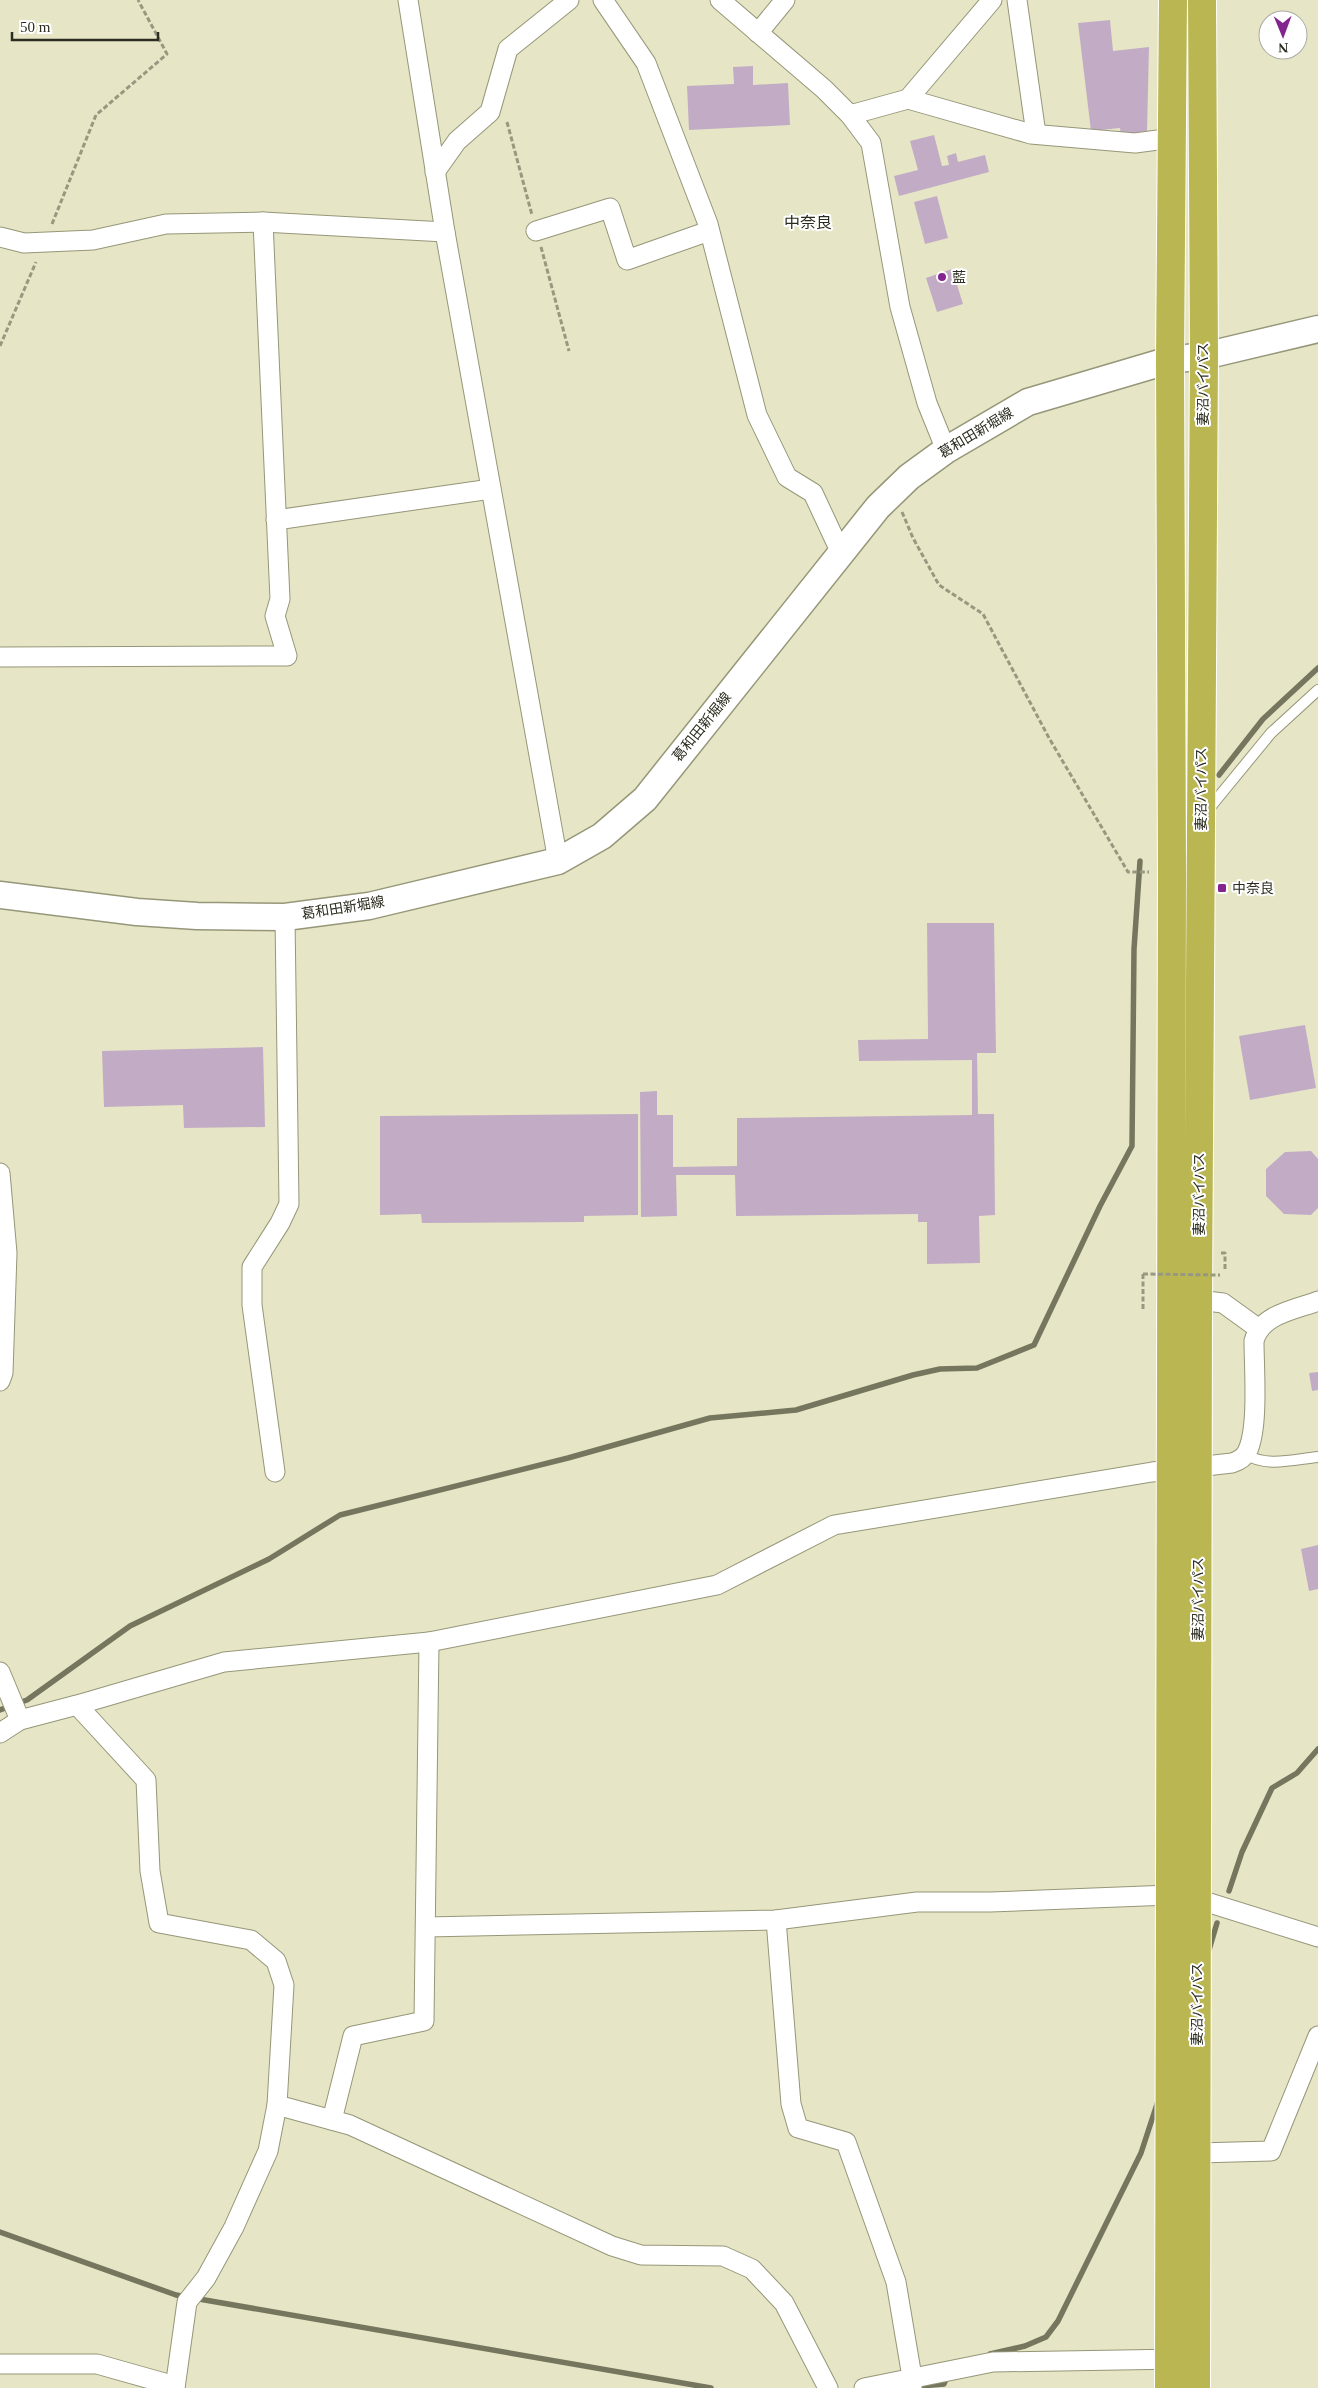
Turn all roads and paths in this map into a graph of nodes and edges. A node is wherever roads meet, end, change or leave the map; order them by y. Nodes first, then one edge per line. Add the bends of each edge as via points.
1 (138, 0) edge
2 (408, 0) edge
3 (569, 0) edge
4 (603, 0) edge
5 (720, 0) edge
6 (785, 0) edge
7 (992, 0) edge
8 (1017, 0) edge
9 (1173, 0) edge
10 (1202, 0) edge
11 (758, 33) junction
12 (908, 99) junction
13 (850, 115) junction
14 (1036, 134) junction
15 (1173, 138) junction
16 (435, 172) junction
17 (263, 222) junction
18 (536, 231) dead end
19 (710, 231) junction
20 (445, 232) junction
21 (0, 236) edge
22 (45, 242) junction
23 (1318, 329) edge
24 (0, 346) edge
25 (1204, 356) junction
26 (1170, 360) junction
27 (946, 450) junction
28 (491, 489) junction
29 (894, 492) junction
30 (276, 520) junction
31 (841, 553) junction
32 (0, 657) edge
33 (1318, 690) edge
34 (1201, 818) junction
35 (558, 860) junction
36 (1172, 872) junction
37 (0, 895) edge
38 (284, 917) junction
39 (0, 1173) edge
40 (1220, 1275) dead end
41 (1198, 1300) junction
42 (1318, 1301) edge
43 (1144, 1309) dead end
44 (1259, 1329) junction
45 (0, 1381) edge
46 (1246, 1454) junction
47 (1318, 1457) edge
48 (1199, 1466) junction
49 (1171, 1469) junction
50 (275, 1472) dead end
51 (429, 1642) junction
52 (0, 1672) edge
53 (77, 1705) junction
54 (20, 1720) junction
55 (0, 1733) edge
56 (1184, 1897) junction
57 (776, 1920) junction
58 (426, 1927) junction
59 (1318, 1937) edge
60 (1318, 2036) edge
61 (277, 2105) junction
62 (332, 2120) junction
63 (1198, 2152) junction
64 (1169, 2358) junction
65 (1196, 2359) junction
66 (0, 2364) edge
67 (912, 2383) edge
68 (175, 2387) edge
69 (828, 2388) edge
70 (864, 2388) edge
71 (1169, 2388) edge
72 (1196, 2388) edge

1 - 22 path via 167,54 96,115
2 - 16 street
3 - 16 street via 508,49 490,112 457,141
4 - 19 street via 646,63
5 - 11 street
6 - 11 street
7 - 12 street
8 - 14 street
9 - 15 highway, 妻沼バイパス
10 - 25 highway, 妻沼バイパス
11 - 13 street
12 - 13 street
12 - 14 street
13 - 27 street via 870,143 900,306 927,403
14 - 15 street via 1135,143
15 - 26 highway, 妻沼バイパス
16 - 20 street
17 - 20 street
17 - 22 street via 166,224 93,240
17 - 30 street
18 - 19 street via 610,208 627,260
19 - 31 street via 757,415 787,477 813,493
20 - 28 street
21 - 22 street via 24,243
22 - 24 path
23 - 25 main road, 葛和田新堀線
25 - 26 main road, 葛和田新堀線
25 - 34 highway, 妻沼バイパス
26 - 27 main road, 葛和田新堀線 via 1028,402
26 - 36 highway, 妻沼バイパス
27 - 29 main road, 葛和田新堀線
28 - 30 street
28 - 35 street
29 - 31 main road, 葛和田新堀線
29 - 36 path via 913,538 939,585 983,614 1049,738 1128,872
30 - 32 street via 280,598 275,616 287,656
31 - 35 main road, 葛和田新堀線 via 645,798 602,836
33 - 34 lane via 1271,733
34 - 41 highway, 妻沼バイパス
35 - 38 main road, 葛和田新堀線 via 369,906
36 - 49 highway, 妻沼バイパス
37 - 38 main road, 葛和田新堀線 via 137,912
38 - 50 street via 289,1204 252,1267 252,1305
39 - 45 street via 7,1253 3,1373
40 - 43 path, bridge via 1143,1274
41 - 44 street via 1223,1302
41 - 48 highway, 妻沼バイパス
42 - 44 street via 1270,1319
44 - 46 street via 1254,1341 1255,1403
46 - 47 lane via 1254,1460 1264,1461
46 - 48 street via 1232,1464
48 - 49 street
48 - 56 highway, 妻沼バイパス
49 - 51 street via 834,1525 717,1585
49 - 56 highway, 妻沼バイパス
51 - 53 street via 224,1662
51 - 58 street
52 - 54 street
53 - 54 street
53 - 61 street via 146,1780 150,1871 159,1923 251,1940 276,1961 284,1985
54 - 55 street
56 - 57 street via 917,1902
56 - 59 street
56 - 63 highway, 妻沼バイパス
56 - 64 highway, 妻沼バイパス
57 - 58 street
57 - 67 street via 791,2104 798,2128 846,2142 896,2282
58 - 62 street via 424,2021 353,2036
60 - 63 street via 1271,2151
61 - 62 street
61 - 68 street via 268,2151 256,2182 206,2278 186,2302
62 - 69 street via 350,2125 612,2246 642,2255 723,2256 752,2269 784,2303
63 - 65 highway, 妻沼バイパス
64 - 65 street
64 - 67 street via 993,2362
64 - 71 highway, 妻沼バイパス
65 - 72 highway, 妻沼バイパス
66 - 68 street via 102,2365
67 - 70 street

